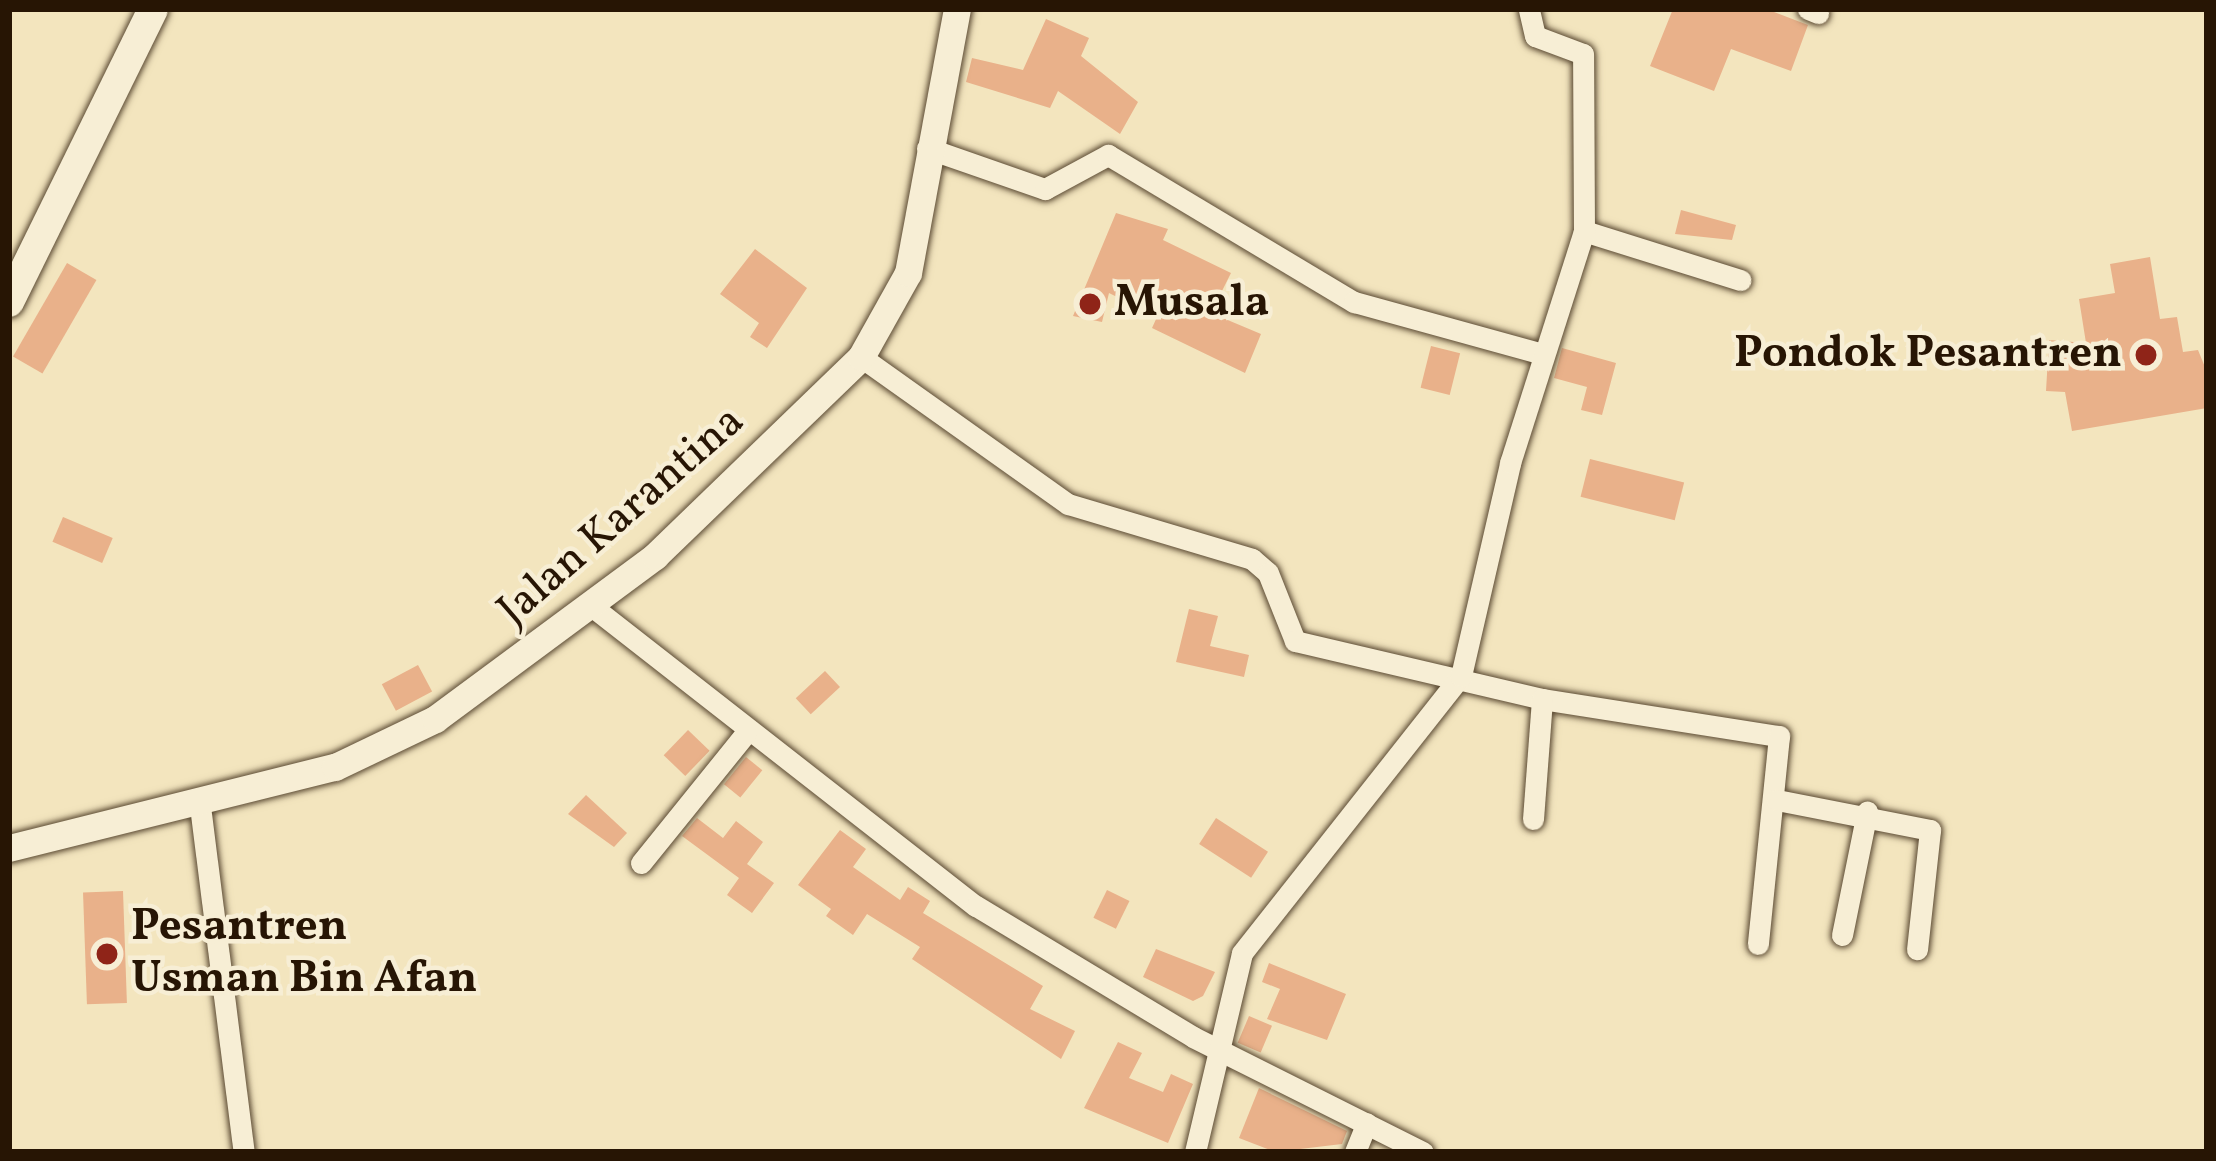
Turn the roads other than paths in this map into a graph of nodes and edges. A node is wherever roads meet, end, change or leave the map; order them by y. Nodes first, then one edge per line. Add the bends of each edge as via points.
1 (153, 9) edge
2 (957, 9) edge
3 (1529, 9) edge
4 (927, 148) junction
5 (1584, 231) junction
6 (1740, 280) dead end
7 (9, 302) edge
8 (1543, 353) junction
9 (861, 356) junction
10 (594, 608) junction
11 (1461, 676) junction
12 (1542, 698) junction
13 (746, 734) junction
14 (1777, 800) junction
15 (200, 806) junction
16 (1867, 812) junction
17 (1533, 819) dead end
18 (9, 848) edge
19 (641, 863) dead end
20 (1842, 934) dead end
21 (1758, 944) dead end
22 (1917, 949) dead end
23 (1219, 1050) junction
24 (1367, 1123) junction
25 (244, 1152) edge
26 (1195, 1152) edge
27 (1354, 1152) edge
28 (1423, 1152) edge

1 - 7 main road
2 - 4 street, Jalan Karantina
3 - 5 street via 1535,37 1583,54
4 - 8 street via 1045,189 1108,155 1354,302
4 - 9 street, Jalan Karantina via 908,274
5 - 6 street
5 - 8 street
8 - 11 street
9 - 10 street, Jalan Karantina
9 - 11 street via 1068,504 1252,559 1268,573 1289,638
10 - 13 street
10 - 15 street, Jalan Karantina via 435,719 335,767
11 - 12 street
11 - 23 street via 1259,926 1232,977
12 - 14 street via 1779,736
12 - 17 street
13 - 19 street
13 - 23 street via 976,906
14 - 16 street
14 - 21 street
15 - 18 street, Jalan Karantina via 42,833
15 - 25 street
16 - 20 street
16 - 22 street via 1925,826 1934,839
23 - 24 street
23 - 26 street
24 - 27 street
24 - 28 street

